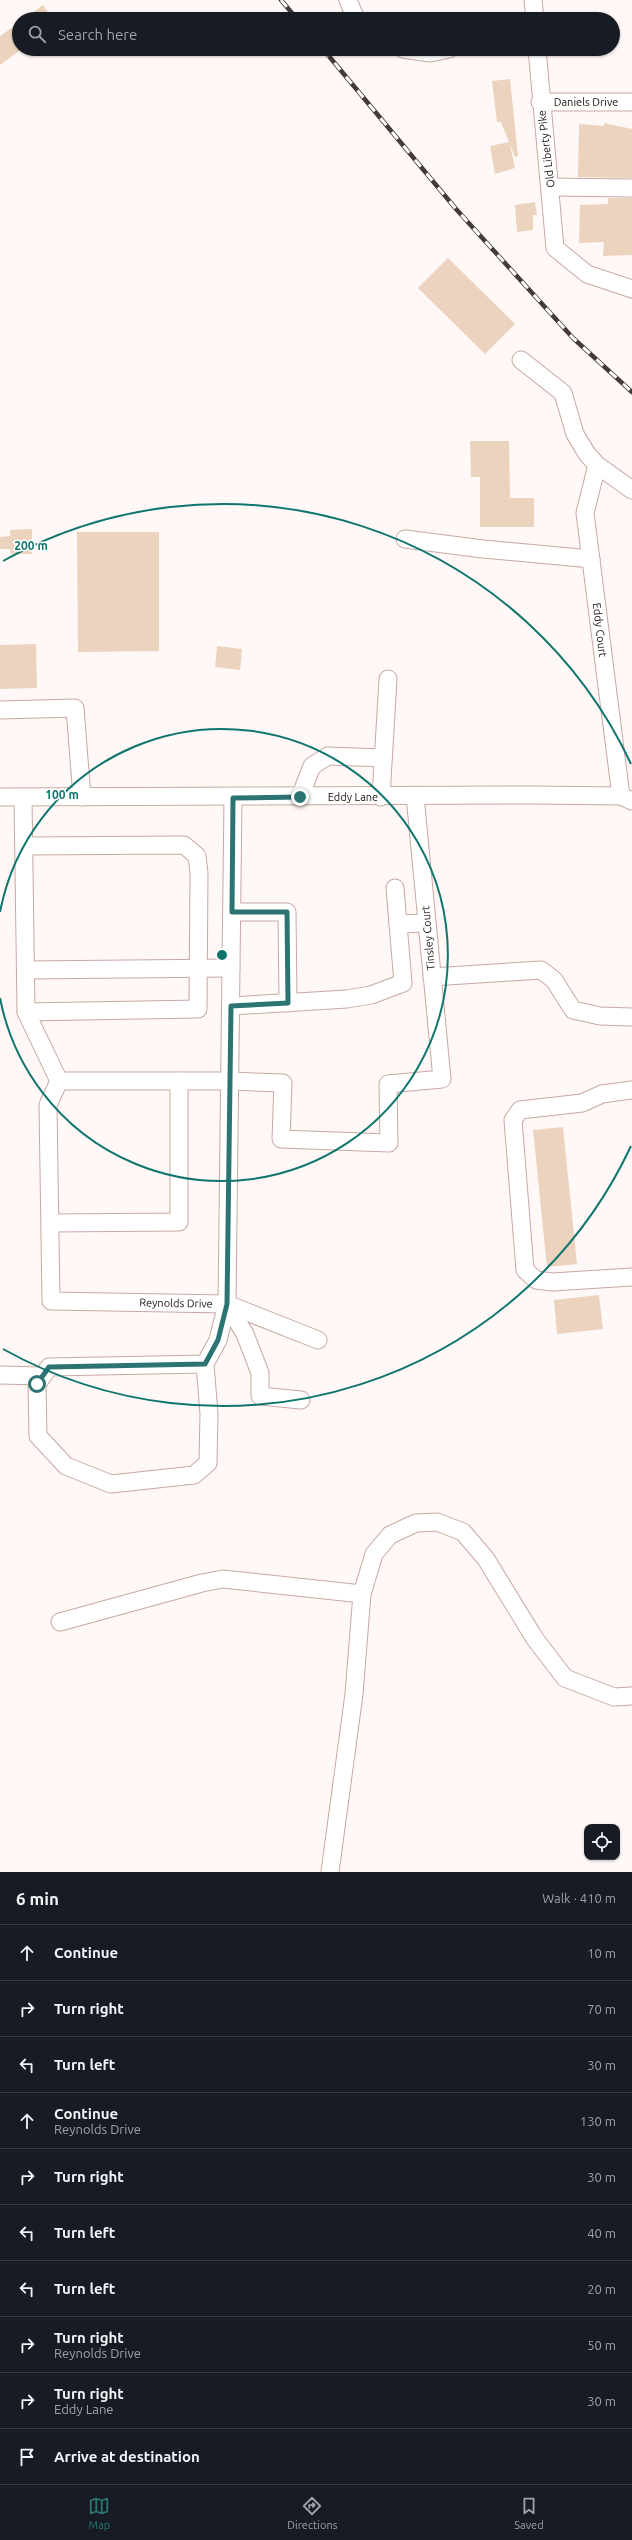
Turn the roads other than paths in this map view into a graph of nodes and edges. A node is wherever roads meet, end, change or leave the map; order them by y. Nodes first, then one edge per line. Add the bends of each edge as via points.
1 (348, 0) edge
2 (533, 0) edge
3 (353, 12) edge
4 (534, 12) edge
5 (537, 56) edge
6 (540, 102) junction
7 (632, 102) edge
8 (551, 187) junction
9 (632, 188) edge
10 (632, 289) edge
11 (522, 360) dead end
12 (597, 465) junction
13 (632, 490) edge
14 (405, 539) dead end
15 (591, 559) junction
16 (388, 679) dead end
17 (0, 710) edge
18 (383, 758) junction
19 (415, 796) junction
20 (0, 797) edge
21 (23, 797) junction
22 (82, 797) junction
23 (300, 797) junction
24 (381, 797) junction
25 (233, 798) junction
26 (626, 799) edge
27 (24, 846) junction
28 (395, 888) dead end
29 (232, 912) junction
30 (427, 923) junction
31 (398, 924) junction
32 (198, 968) junction
33 (231, 968) junction
34 (26, 970) junction
35 (432, 977) junction
36 (288, 1003) junction
37 (231, 1006) junction
38 (26, 1012) junction
39 (632, 1017) edge
40 (230, 1080) junction
41 (179, 1081) junction
42 (59, 1082) junction
43 (632, 1090) edge
44 (51, 1223) junction
45 (632, 1277) edge
46 (227, 1304) junction
47 (318, 1340) dead end
48 (205, 1364) junction
49 (0, 1375) edge
50 (42, 1376) junction
51 (301, 1400) dead end
52 (362, 1594) junction
53 (60, 1622) dead end
54 (632, 1696) edge
55 (331, 1866) edge
56 (320, 1872) edge

1 - 3 street
2 - 4 street
5 - 6 street, Old Liberty Pike
6 - 7 street, Daniels Drive
6 - 8 street, Old Liberty Pike
8 - 9 street
8 - 10 street, Old Liberty Pike via 555,248 587,274
11 - 12 street via 564,393 575,434
12 - 13 street
12 - 15 street, Eddy Court via 585,513
14 - 15 street via 483,550
15 - 26 street, Eddy Court
16 - 18 street
17 - 22 street via 76,708
18 - 23 street via 328,756 312,766
18 - 24 street
19 - 24 street, Eddy Lane
19 - 26 street, Eddy Lane
19 - 30 street, Tinsley Court
20 - 21 street, Eddy Lane
21 - 22 street, Eddy Lane
21 - 27 street
22 - 25 street, Eddy Lane
23 - 24 street, Eddy Lane
23 - 25 street, Eddy Lane
25 - 29 street, Reynolds Drive
27 - 32 street via 184,845 197,856 200,873
27 - 34 street
28 - 31 street
29 - 33 street, Reynolds Drive
29 - 36 street via 287,912
30 - 31 street
30 - 35 street, Tinsley Court
31 - 36 street via 403,983 371,995
32 - 33 street
32 - 34 street
32 - 38 street via 198,1009
33 - 37 street, Reynolds Drive
34 - 38 street
35 - 39 street via 541,970 554,980 573,1010 600,1016
35 - 40 street, Tinsley Court via 442,1079 388,1084 389,1143 281,1139 283,1083
36 - 37 street
37 - 40 street, Reynolds Drive
38 - 42 street
40 - 41 street
40 - 46 street, Reynolds Drive
41 - 42 street
41 - 44 street via 179,1222
42 - 44 street via 48,1105
43 - 45 street via 602,1094 582,1103 520,1110 513,1120 524,1270 536,1280 552,1282
44 - 46 street, Reynolds Drive via 51,1301
46 - 47 street
46 - 48 street via 218,1340
46 - 51 street via 245,1334 260,1374 260,1396
48 - 50 street via 49,1367
48 - 50 street via 209,1414 208,1463 194,1474 112,1484 66,1466 38,1436 37,1384
49 - 50 street
52 - 53 street via 223,1580 202,1583
52 - 54 street via 374,1554 390,1535 416,1523 437,1522 463,1532 486,1559 535,1639 565,1678 614,1697
52 - 55 street via 354,1694
55 - 56 street

